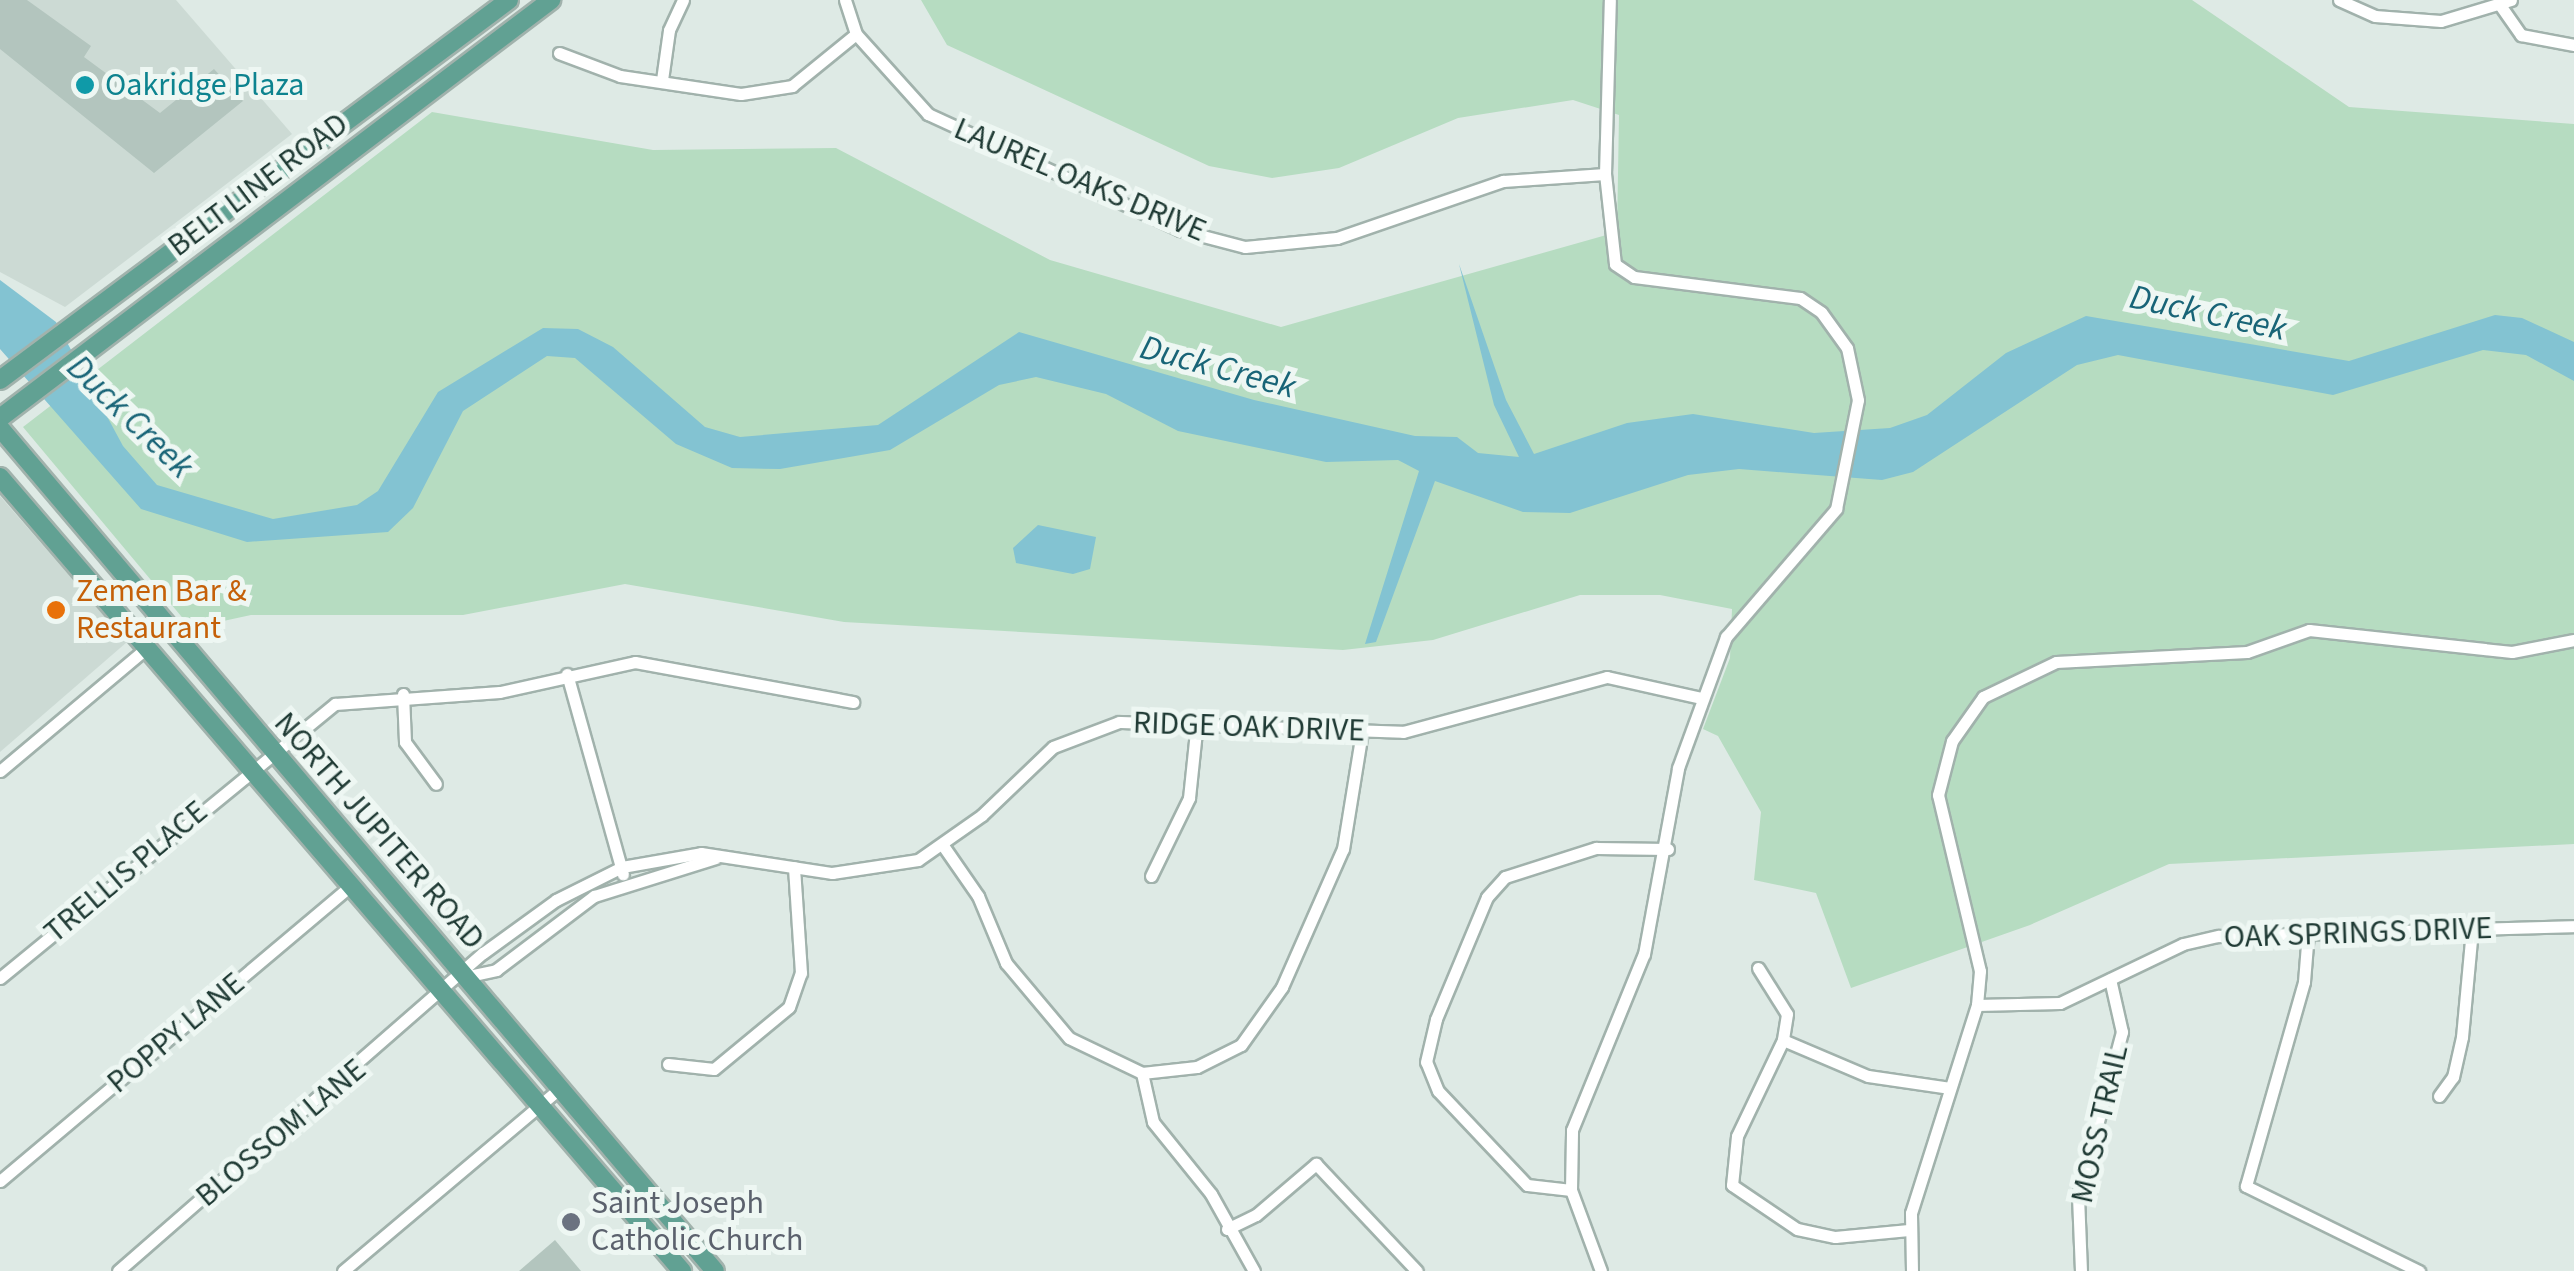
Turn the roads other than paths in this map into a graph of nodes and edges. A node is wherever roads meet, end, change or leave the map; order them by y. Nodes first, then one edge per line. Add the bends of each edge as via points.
1 (509, 0) edge
2 (551, 0) edge
3 (684, 0) edge
4 (845, 0) edge
5 (1610, 0) edge
6 (2339, 0) edge
7 (2506, 3) edge
8 (856, 34) junction
9 (2574, 45) edge
10 (560, 53) dead end
11 (411, 75) junction
12 (662, 80) junction
13 (427, 96) junction
14 (1605, 174) junction
15 (0, 380) edge
16 (0, 418) edge
17 (0, 428) edge
18 (0, 477) edge
19 (140, 598) junction
20 (120, 614) junction
21 (2574, 640) edge
22 (148, 646) junction
23 (568, 674) junction
24 (403, 694) junction
25 (1702, 698) junction
26 (853, 702) dead end
27 (1197, 722) junction
28 (1362, 732) junction
29 (270, 751) junction
30 (252, 766) junction
31 (0, 771) edge
32 (436, 784) dead end
33 (944, 846) junction
34 (1668, 849) junction
35 (715, 858) junction
36 (622, 867) junction
37 (794, 868) junction
38 (1151, 876) dead end
39 (626, 883) junction
40 (352, 885) junction
41 (2574, 926) edge
42 (2472, 929) junction
43 (2308, 932) junction
44 (1758, 968) dead end
45 (464, 977) junction
46 (0, 978) edge
47 (2110, 980) junction
48 (444, 994) junction
49 (1977, 1005) junction
50 (1783, 1040) junction
51 (668, 1064) dead end
52 (1142, 1072) junction
53 (560, 1088) junction
54 (1950, 1088) junction
55 (2439, 1096) dead end
56 (540, 1105) junction
57 (629, 1170) junction
58 (0, 1181) edge
59 (610, 1186) junction
60 (1570, 1190) junction
61 (1227, 1229) junction
62 (1908, 1230) junction
63 (118, 1271) edge
64 (343, 1271) edge
65 (682, 1271) edge
66 (715, 1271) edge
67 (1254, 1271) edge
68 (1416, 1271) edge
69 (1601, 1271) edge
70 (1912, 1271) edge
71 (2081, 1271) edge
72 (2419, 1271) edge

1 - 11 main road, BELT LINE ROAD
2 - 13 main road, BELT LINE ROAD
3 - 12 street via 669,30
4 - 8 street, LAUREL OAKS DRIVE
5 - 14 street
6 - 7 street via 2406,21 2441,22
7 - 9 street via 2521,36
8 - 12 street via 792,86 741,94
8 - 14 street, LAUREL OAKS DRIVE via 928,114 1180,230 1245,248 1337,238 1503,181
10 - 12 street via 620,76
11 - 13 main road
11 - 15 main road, BELT LINE ROAD
13 - 16 main road, BELT LINE ROAD
14 - 25 street via 1614,264 1634,277 1800,298 1837,334 1856,382 1846,486 1836,509 1726,638
17 - 19 main road, NORTH JUPITER ROAD
18 - 20 main road, NORTH JUPITER ROAD
19 - 20 main road
19 - 29 main road, NORTH JUPITER ROAD
20 - 22 main road, NORTH JUPITER ROAD
21 - 49 street via 2512,652 2309,630 2247,652 2056,662 1996,687 1952,741 1938,795 1980,972
22 - 30 main road, NORTH JUPITER ROAD
22 - 31 street
23 - 24 street, TRELLIS PLACE via 500,692
23 - 26 street, TRELLIS PLACE via 636,662
23 - 36 street
24 - 29 street, TRELLIS PLACE via 335,704
24 - 32 street via 405,742
25 - 28 street, RIDGE OAK DRIVE via 1607,676 1434,728
25 - 34 street via 1678,768
27 - 28 street, RIDGE OAK DRIVE
27 - 33 street, RIDGE OAK DRIVE via 1119,722 1083,731 1040,757
27 - 38 street via 1189,798
28 - 52 street via 1343,849 1265,1020 1218,1060
29 - 30 street, TRELLIS PLACE
29 - 45 main road, NORTH JUPITER ROAD
30 - 40 main road, NORTH JUPITER ROAD
30 - 46 street, TRELLIS PLACE
33 - 37 street, RIDGE OAK DRIVE via 869,874
33 - 52 street via 1026,993 1069,1038
34 - 60 street via 1644,954 1572,1130
34 - 60 street via 1596,848 1505,877 1487,897 1436,1019 1426,1062 1438,1091 1527,1185
35 - 36 street, RIDGE OAK DRIVE via 667,855
35 - 37 street, RIDGE OAK DRIVE
35 - 39 street, RIDGE OAK DRIVE
36 - 39 street
36 - 45 street, RIDGE OAK DRIVE via 522,923
37 - 51 street via 800,991 714,1069
39 - 45 street, RIDGE OAK DRIVE via 558,919 496,970
40 - 48 main road, NORTH JUPITER ROAD
40 - 58 street, POPPY LANE
41 - 42 street, OAK SPRINGS DRIVE
42 - 43 street, OAK SPRINGS DRIVE
42 - 55 street via 2462,1037 2453,1077
43 - 47 street, OAK SPRINGS DRIVE via 2183,944
43 - 72 street via 2304,982 2246,1186
44 - 50 street via 1787,1014
45 - 48 street, BLOSSOM LANE
45 - 53 main road, NORTH JUPITER ROAD
47 - 49 street, OAK SPRINGS DRIVE via 2032,1010
47 - 71 street, MOSS TRAIL via 2122,1032 2078,1196
48 - 56 main road, NORTH JUPITER ROAD
48 - 63 street, BLOSSOM LANE
49 - 54 street
50 - 54 street via 1868,1076
50 - 62 street via 1738,1136 1732,1185 1797,1229 1835,1237
52 - 61 street via 1153,1122 1211,1194
53 - 56 street
53 - 57 main road, NORTH JUPITER ROAD
54 - 62 street
56 - 59 main road, NORTH JUPITER ROAD
56 - 64 street
57 - 59 main road
57 - 66 main road, NORTH JUPITER ROAD
59 - 65 main road, NORTH JUPITER ROAD
60 - 69 street
61 - 67 street
61 - 68 street via 1256,1215 1316,1164
62 - 70 street

